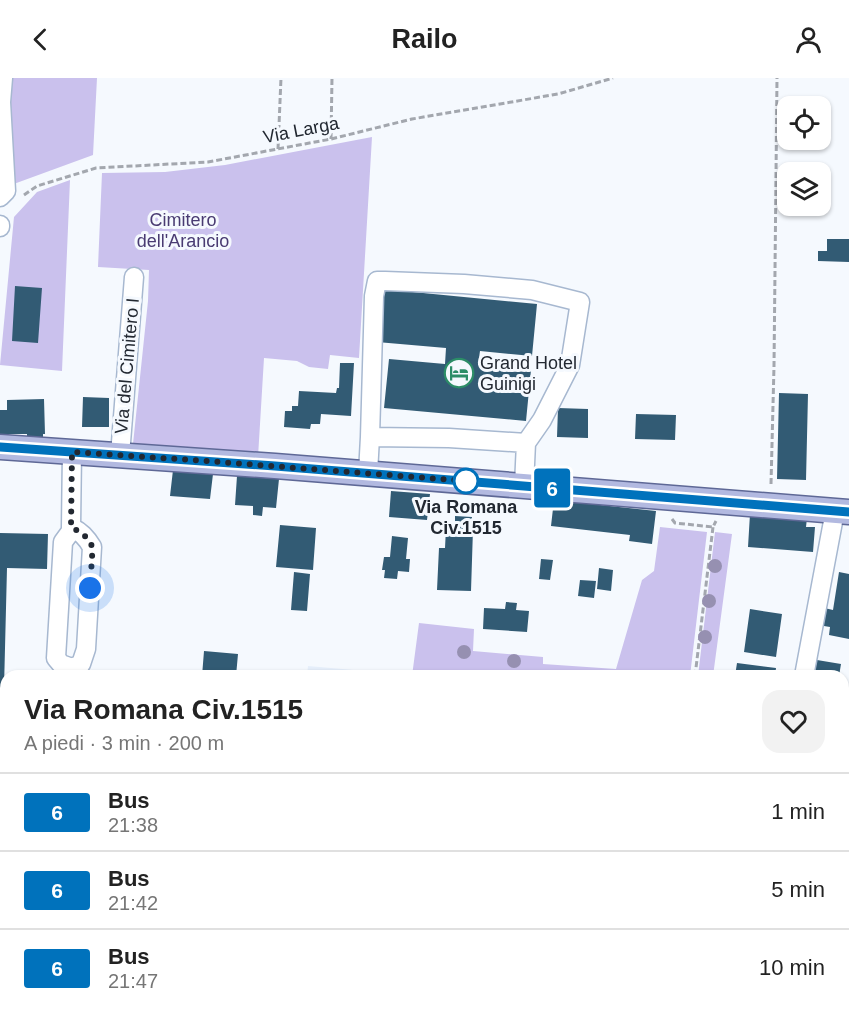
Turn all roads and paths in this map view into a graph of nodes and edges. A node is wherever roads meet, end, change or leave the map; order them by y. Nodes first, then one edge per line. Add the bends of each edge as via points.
1 (3, 78) edge
2 (281, 78) edge
3 (332, 78) edge
4 (613, 78) edge
5 (777, 78) edge
6 (331, 139) junction
7 (278, 149) junction
8 (0, 197) edge
9 (19, 199) dead end
10 (134, 277) dead end
11 (370, 437) junction
12 (526, 443) junction
13 (0, 447) edge
14 (72, 452) junction
15 (120, 455) junction
16 (368, 473) junction
17 (524, 485) junction
18 (770, 506) junction
19 (842, 512) edge
20 (71, 527) junction
21 (713, 527) dead end
22 (696, 670) edge
23 (805, 670) edge

1 - 8 street via 6,191
2 - 7 path
3 - 6 path
4 - 6 path, Via Larga via 558,94 412,119
5 - 18 path
6 - 7 path, Via Larga
7 - 9 path, Via Larga via 208,162 96,168 37,186
10 - 15 street, Via del Cimitero I
11 - 12 street
11 - 12 street via 377,281 464,284 532,290 580,302 570,365
11 - 16 street
12 - 17 street
13 - 14 main road
14 - 15 main road
14 - 20 street
15 - 16 main road
16 - 17 main road
17 - 18 main road
18 - 19 main road
19 - 23 street
20 - 20 street via 63,542 56,658 72,668 81,664 86,649 92,547
21 - 22 path

